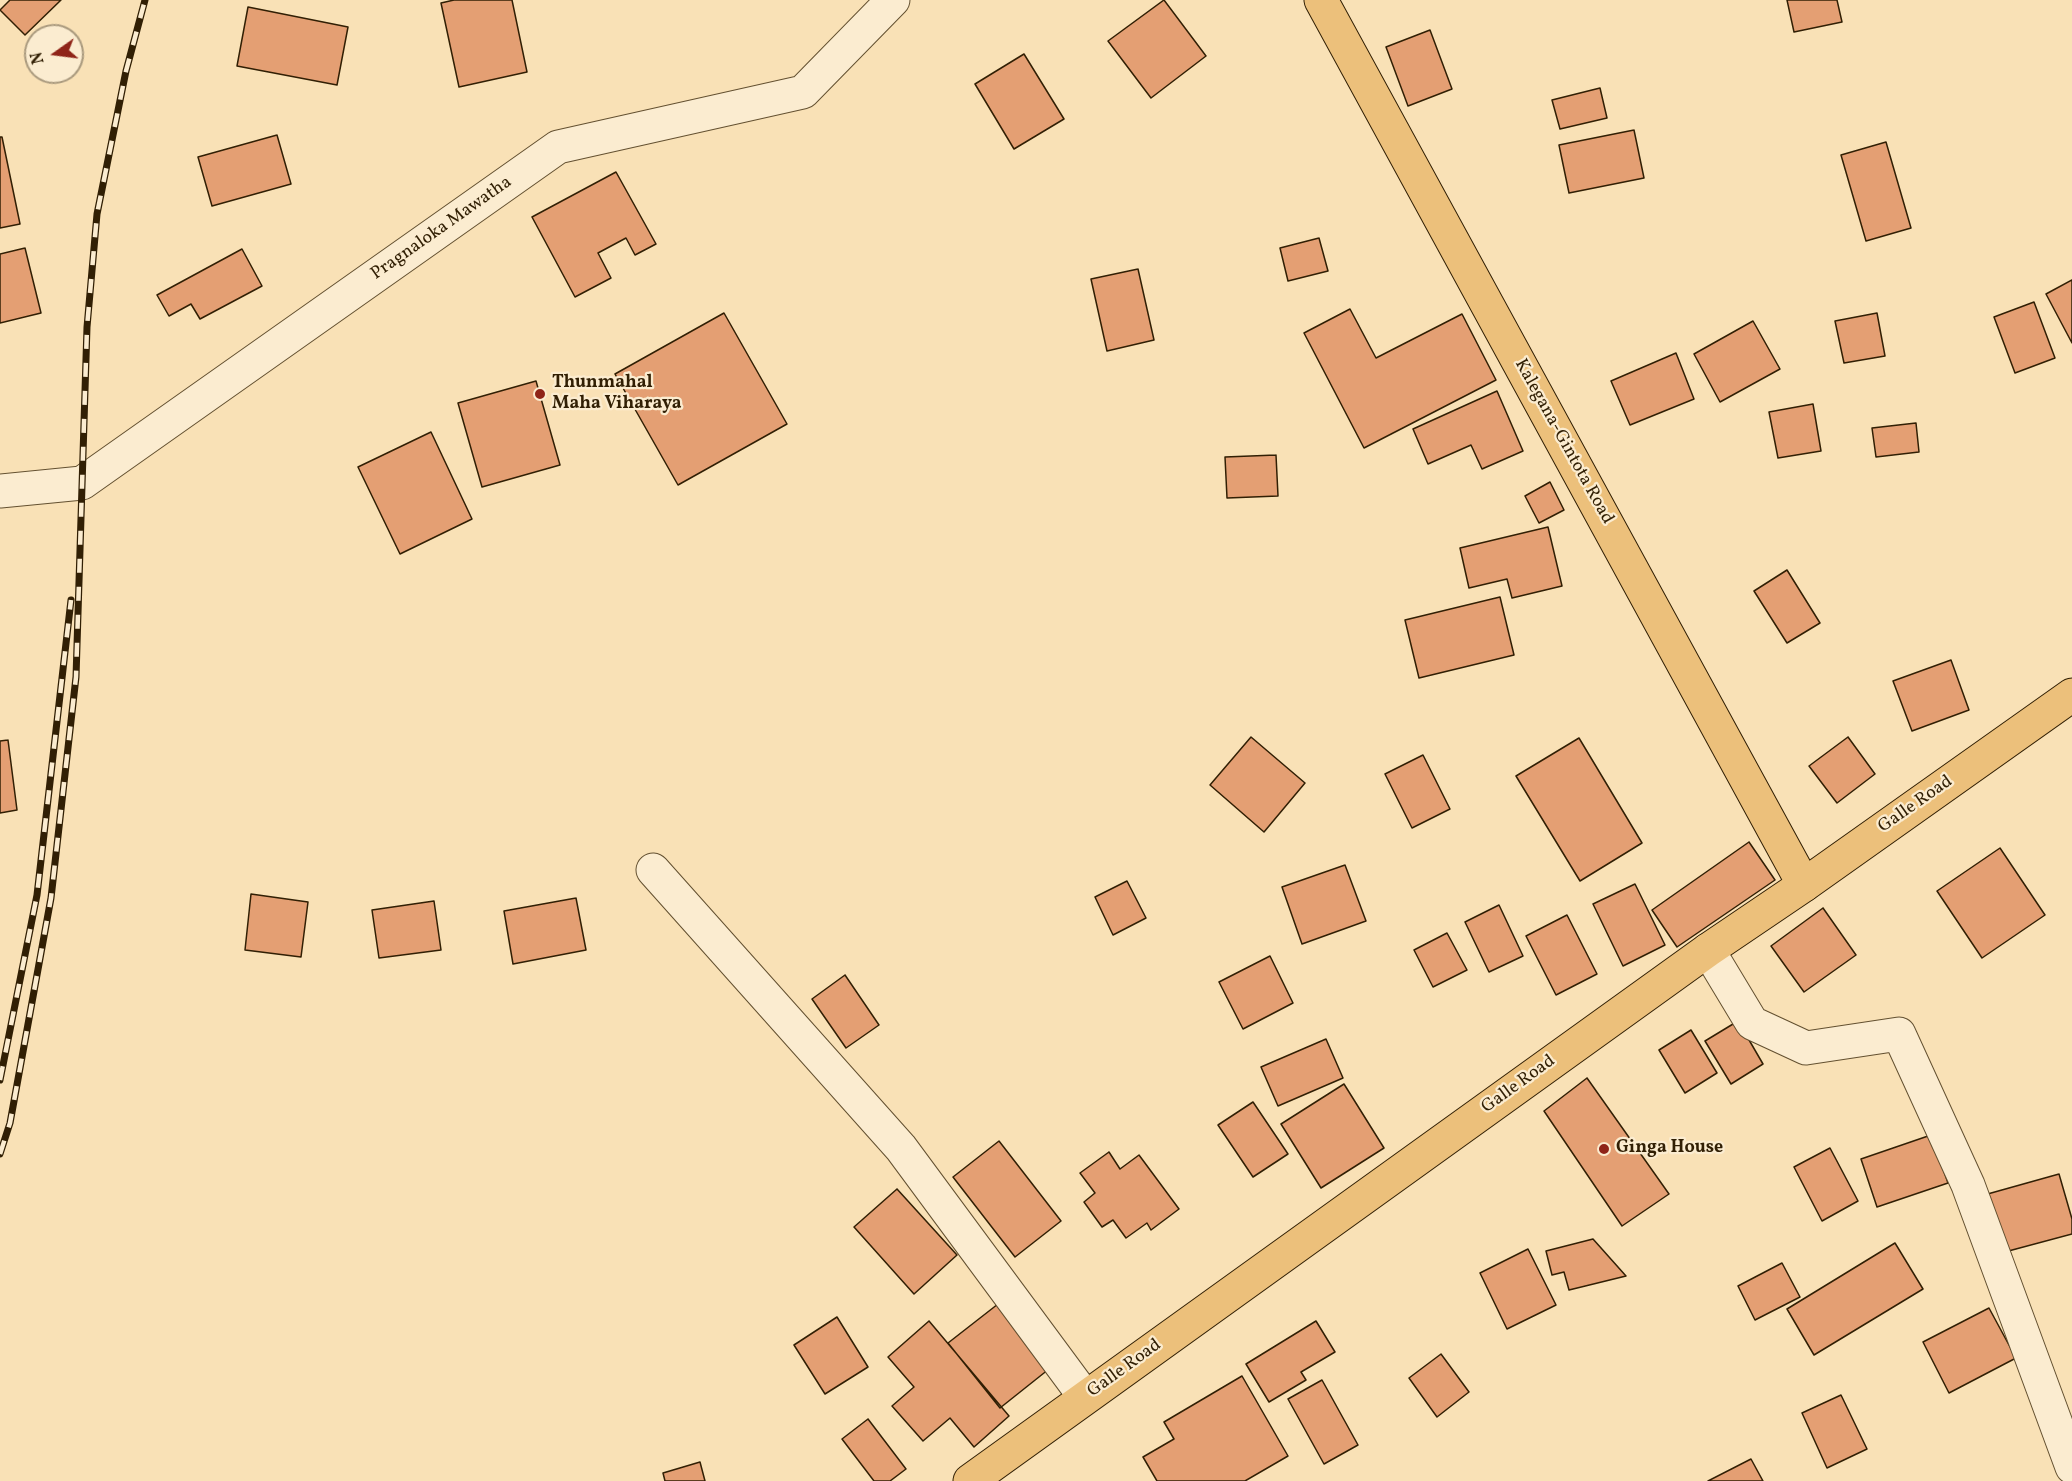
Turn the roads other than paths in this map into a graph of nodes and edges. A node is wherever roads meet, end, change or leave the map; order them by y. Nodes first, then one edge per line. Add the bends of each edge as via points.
1 (893, 0) edge
2 (1322, 0) edge
3 (0, 491) edge
4 (2072, 695) edge
5 (653, 870) dead end
6 (1804, 885) junction
7 (1708, 950) junction
8 (1085, 1397) junction
9 (2072, 1467) edge
10 (970, 1481) edge

1 - 3 street, Pragnaloka Mawatha via 803,92 558,147 82,483
2 - 6 main road, Kalegana-Gintota Road
4 - 6 main road, Galle Road
5 - 8 street via 901,1148
6 - 7 main road, Galle Road
7 - 8 main road, Galle Road
7 - 9 street via 1752,1023 1806,1048 1899,1034 1968,1185
8 - 10 main road, Galle Road

